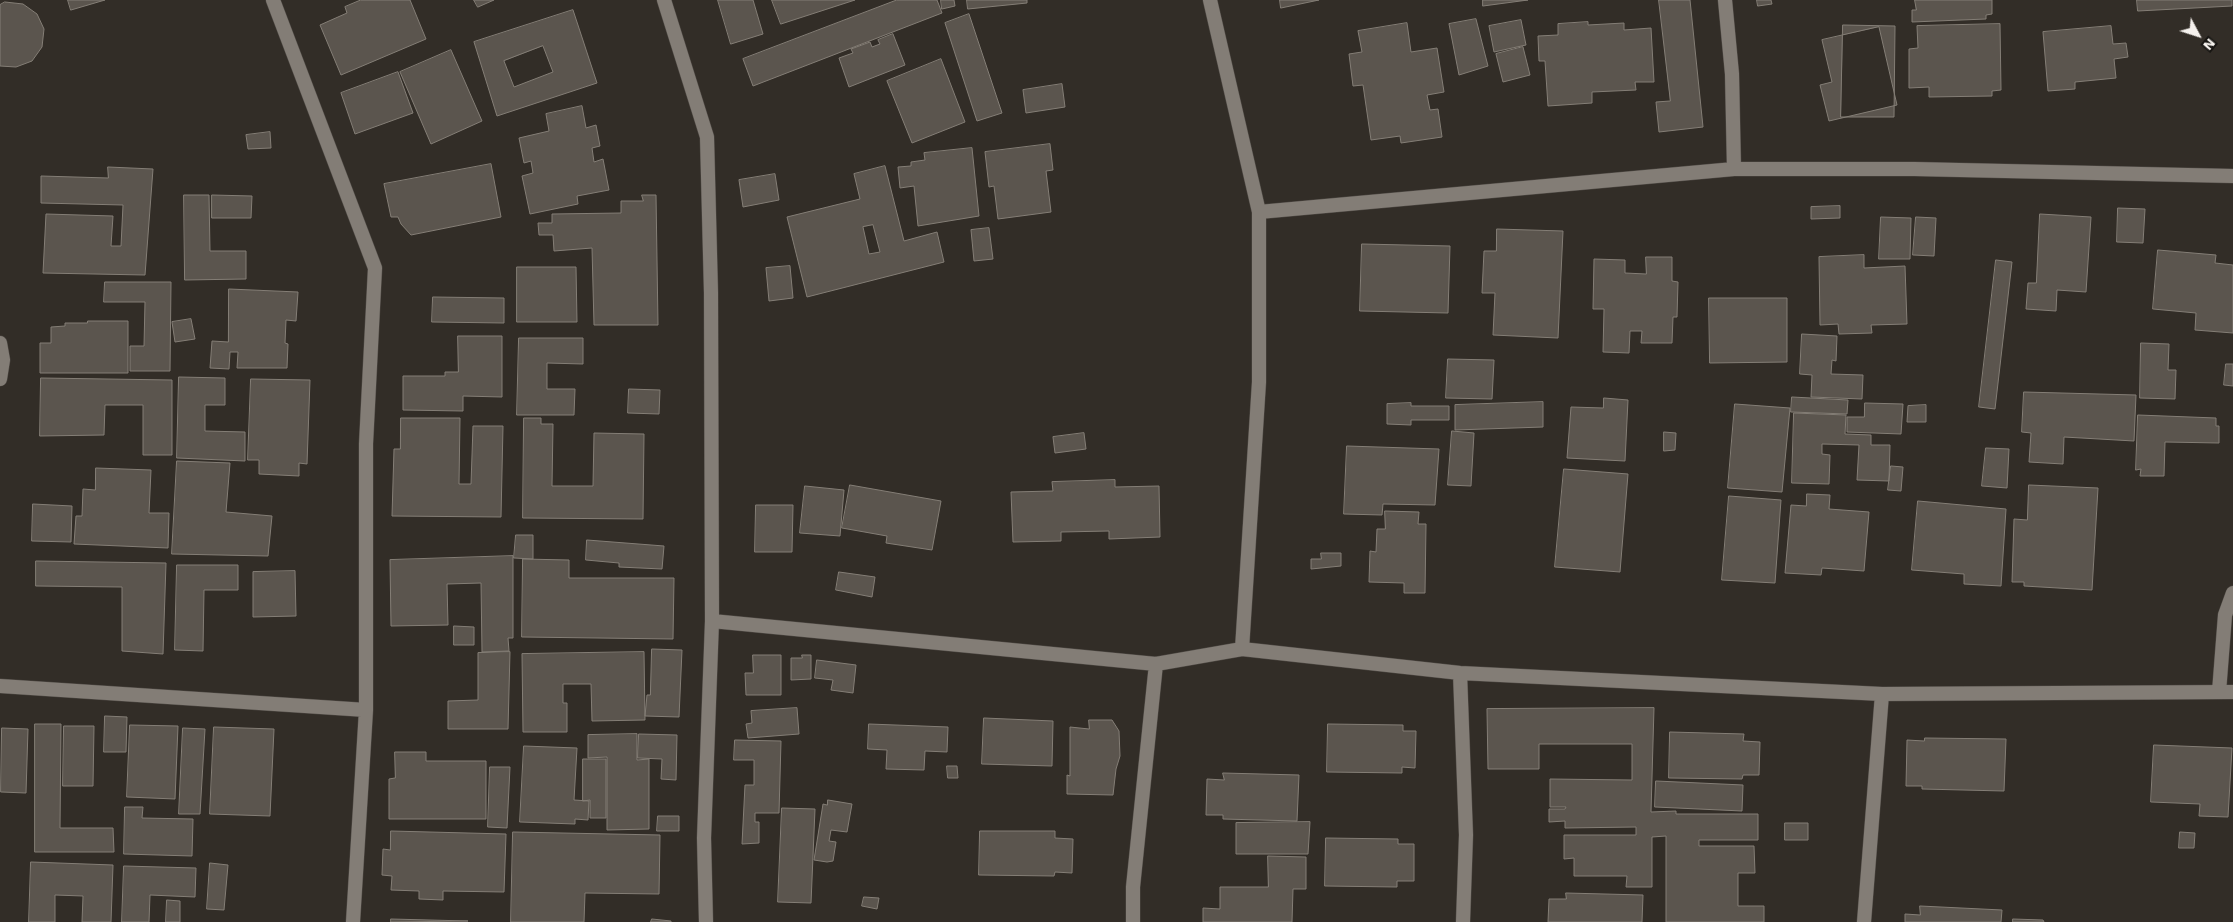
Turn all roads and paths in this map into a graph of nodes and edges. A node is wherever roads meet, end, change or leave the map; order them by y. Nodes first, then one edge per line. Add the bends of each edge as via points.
1 (273, 0) edge
2 (664, 0) edge
3 (1210, 0) edge
4 (1725, 0) edge
5 (1734, 169) junction
6 (2233, 176) edge
7 (1259, 212) junction
8 (0, 343) edge
9 (0, 379) edge
10 (2233, 593) edge
11 (712, 621) junction
12 (1242, 649) junction
13 (1156, 664) junction
14 (1460, 673) junction
15 (0, 686) edge
16 (2226, 692) edge
17 (1882, 694) junction
18 (366, 710) junction
19 (353, 922) edge
20 (706, 922) edge
21 (1133, 922) edge
22 (1463, 922) edge
23 (1864, 922) edge

1 - 18 street via 375,268 366,444
2 - 11 street via 707,137
3 - 7 street
4 - 5 street via 1732,74
5 - 6 street via 1914,169
5 - 7 street
7 - 12 street via 1259,382
8 - 9 street via 3,360
10 - 16 street via 2225,615
11 - 13 street
11 - 20 street via 704,838
12 - 13 street
12 - 14 street
13 - 21 street via 1133,887
14 - 17 street
14 - 22 street via 1466,835
15 - 18 street
16 - 17 street
17 - 23 street
18 - 19 street

